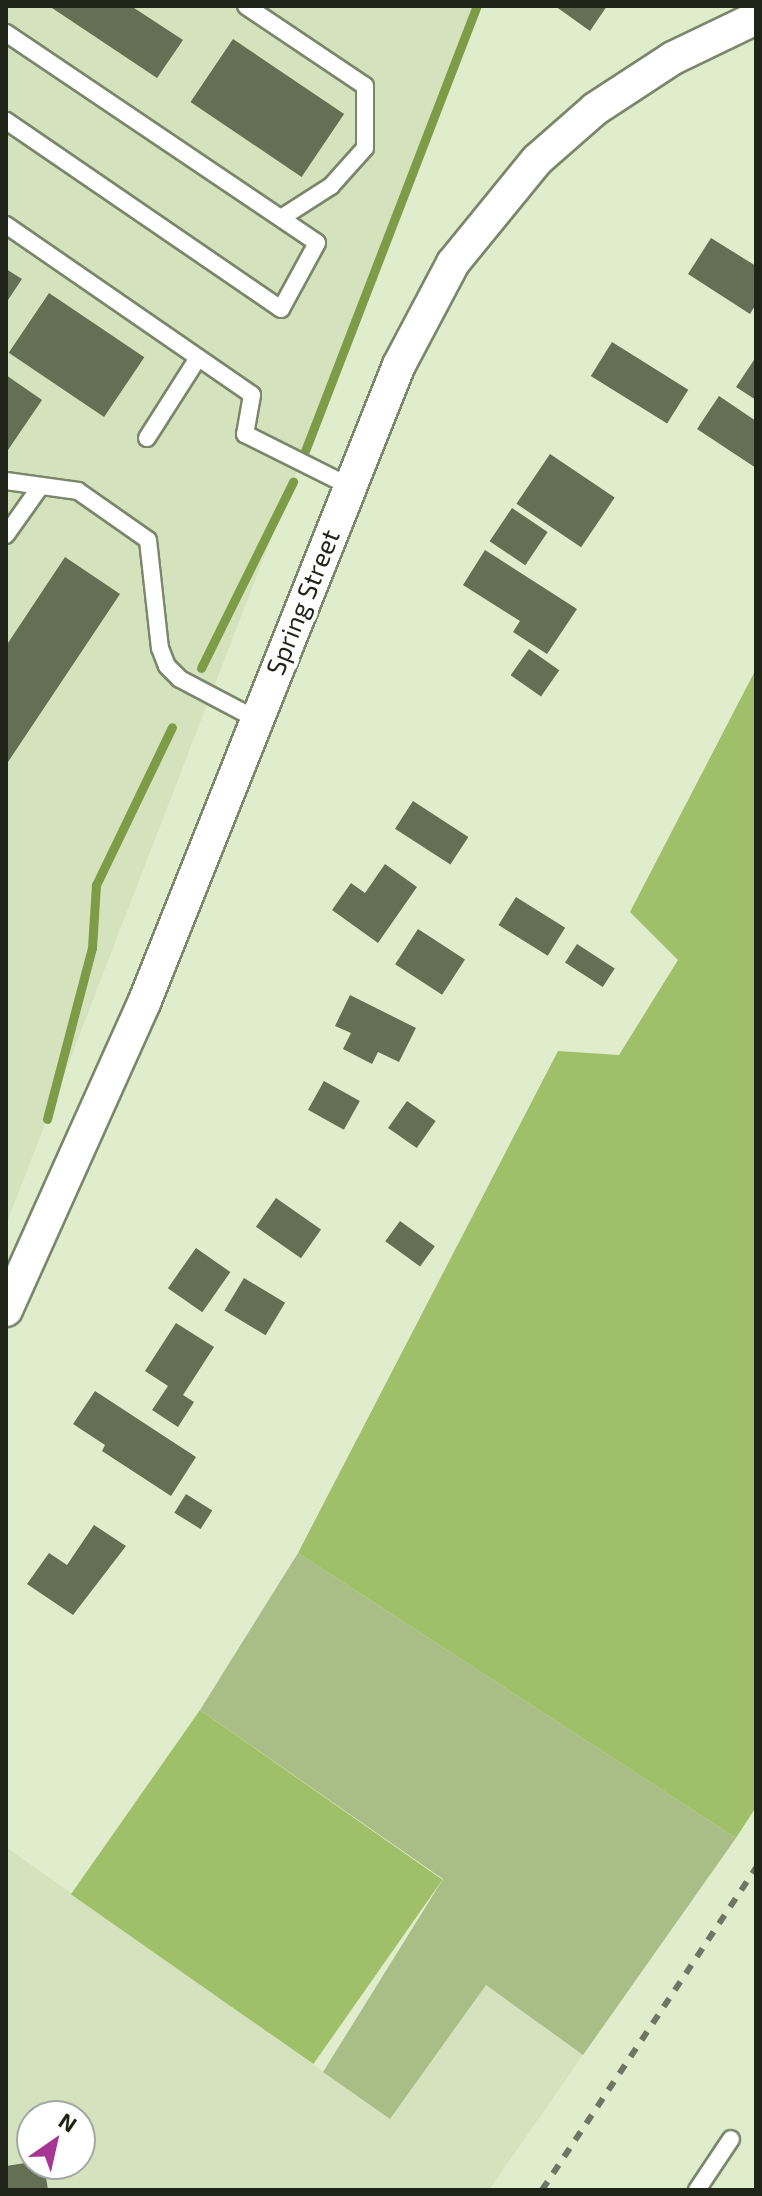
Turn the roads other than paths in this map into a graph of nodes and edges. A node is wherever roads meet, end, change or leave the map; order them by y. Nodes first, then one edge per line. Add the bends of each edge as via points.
1 (246, 6) edge
2 (756, 18) edge
3 (6, 33) edge
4 (6, 121) edge
5 (284, 216) junction
6 (6, 225) edge
7 (198, 358) junction
8 (147, 438) dead end
9 (6, 481) edge
10 (349, 486) junction
11 (40, 487) junction
12 (6, 535) edge
13 (254, 718) junction
14 (15, 1264) edge
15 (6, 1310) edge
16 (731, 2139) dead end
17 (697, 2190) edge

1 - 5 lane via 365,86 365,148 331,186
2 - 10 street, Spring Street via 627,86 568,132 509,190 453,263 399,365
3 - 5 lane
4 - 5 lane via 281,309 317,243
6 - 7 lane
7 - 8 lane
7 - 10 lane via 252,395 245,434
9 - 11 lane
10 - 13 street, Spring Street
11 - 12 lane
11 - 13 lane via 78,491 148,540 160,648 167,666 180,679
13 - 14 street, Spring Street via 144,1003
14 - 15 street, Spring Street
16 - 17 lane

